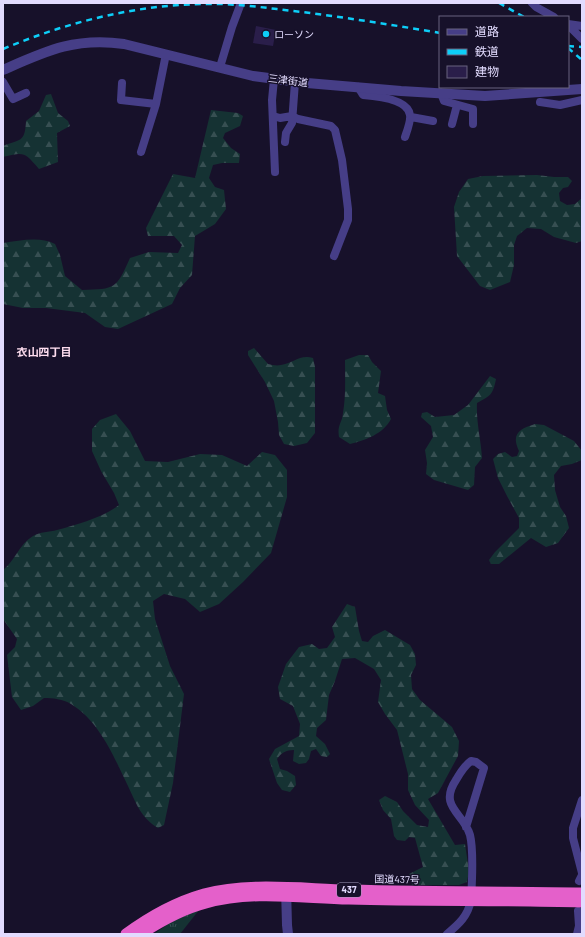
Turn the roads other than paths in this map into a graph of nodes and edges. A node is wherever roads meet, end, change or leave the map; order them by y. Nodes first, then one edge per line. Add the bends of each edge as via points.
1 (241, 3) edge
2 (532, 3) edge
3 (552, 16) edge
4 (569, 25) edge
5 (569, 26) edge
6 (582, 26) edge
7 (582, 40) edge
8 (166, 54) junction
9 (220, 67) junction
10 (3, 70) edge
11 (274, 79) junction
12 (3, 82) edge
13 (295, 82) junction
14 (122, 83) dead end
15 (358, 87) junction
16 (582, 89) edge
17 (26, 93) dead end
18 (441, 93) junction
19 (582, 100) edge
20 (540, 102) dead end
21 (156, 104) junction
22 (457, 104) junction
23 (273, 116) junction
24 (292, 116) junction
25 (411, 117) junction
26 (432, 120) dead end
27 (452, 124) dead end
28 (473, 124) dead end
29 (405, 137) dead end
30 (285, 142) dead end
31 (141, 152) dead end
32 (275, 172) dead end
33 (334, 256) dead end
34 (582, 800) edge
35 (466, 827) junction
36 (581, 876) edge
37 (286, 892) junction
38 (582, 893) edge
39 (472, 896) junction
40 (580, 906) edge
41 (126, 934) edge
42 (141, 934) edge
43 (288, 934) edge
44 (447, 934) edge
45 (577, 934) edge

1 - 9 street
2 - 3 street
4 - 6 street
5 - 7 street
8 - 9 street, 三津街道
8 - 10 street, 三津街道 via 108,42 75,44 46,51
8 - 21 street
9 - 11 street, 三津街道
11 - 13 street, 三津街道
11 - 23 street
12 - 17 street via 13,99
13 - 15 street, 三津街道
13 - 24 street
14 - 21 street via 121,100
15 - 18 street, 三津街道
15 - 25 street via 363,95 401,103 408,109
16 - 18 street, 三津街道 via 485,96
18 - 22 street via 444,101
19 - 20 street via 560,104
21 - 31 street
22 - 27 street
22 - 28 street via 473,109
23 - 24 street
23 - 32 street
24 - 30 street
24 - 33 street via 331,126 335,130 342,160 348,220
25 - 26 street
25 - 29 street
34 - 36 street via 573,828
35 - 35 street via 456,814 449,795 450,789 471,760 484,768
35 - 39 street via 471,844
37 - 39 highway, 国道437号 / 437 via 346,899
37 - 41 highway, 国道437号 / 437 via 222,891 204,894 166,909
37 - 42 highway, 国道437号 / 437 via 206,903 170,917
37 - 43 street
38 - 39 highway, 国道437号 / 437
39 - 40 highway, 国道437号 / 437
39 - 44 street via 470,909 462,922
40 - 45 street

